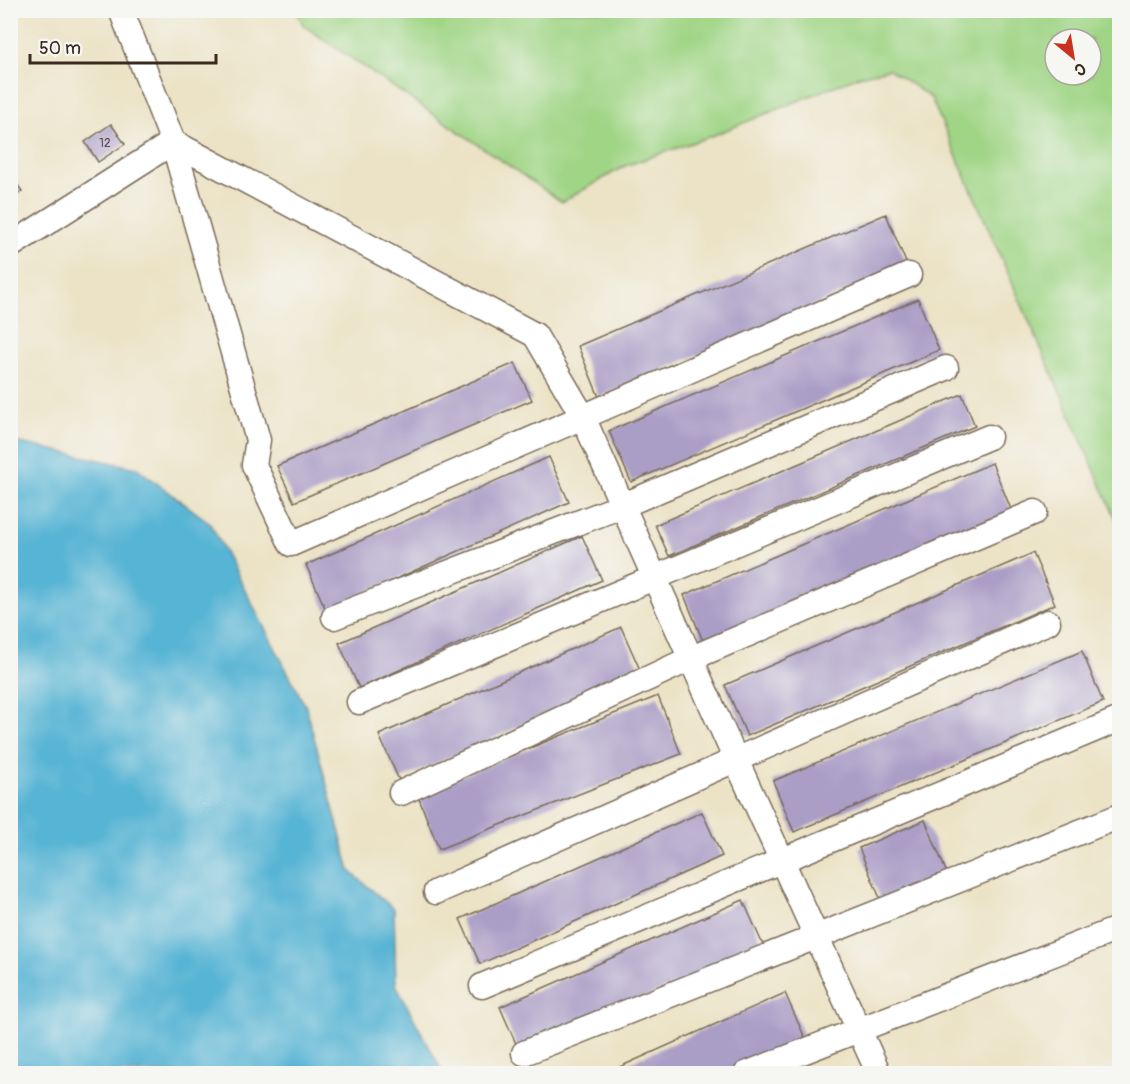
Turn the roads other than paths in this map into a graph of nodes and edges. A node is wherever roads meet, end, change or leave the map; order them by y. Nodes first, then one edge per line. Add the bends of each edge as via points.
1 (121, 10) edge
2 (173, 142) junction
3 (10, 246) edge
4 (909, 275) dead end
5 (946, 368) dead end
6 (582, 415) junction
7 (989, 437) dead end
8 (624, 505) junction
9 (1035, 512) dead end
10 (656, 577) junction
11 (334, 617) dead end
12 (1048, 622) dead end
13 (692, 658) junction
14 (358, 702) dead end
15 (1119, 718) edge
16 (736, 760) junction
17 (401, 793) dead end
18 (1119, 816) edge
19 (781, 860) junction
20 (436, 892) dead end
21 (1119, 928) edge
22 (818, 937) junction
23 (482, 986) dead end
24 (858, 1029) junction
25 (524, 1053) dead end
26 (746, 1074) edge
27 (879, 1074) edge

1 - 2 lane
2 - 3 lane
2 - 6 lane via 535,335
2 - 6 lane via 258,440 254,465 291,544
4 - 6 lane
5 - 8 lane
6 - 8 lane
7 - 10 lane
8 - 10 lane
8 - 11 lane
9 - 13 lane
10 - 13 lane
10 - 14 lane
12 - 16 lane
13 - 16 lane
13 - 17 lane
15 - 19 lane
16 - 19 lane
16 - 20 lane
18 - 22 lane
19 - 22 lane
19 - 23 lane
21 - 24 lane
22 - 24 lane
22 - 25 lane
24 - 26 lane
24 - 27 lane

